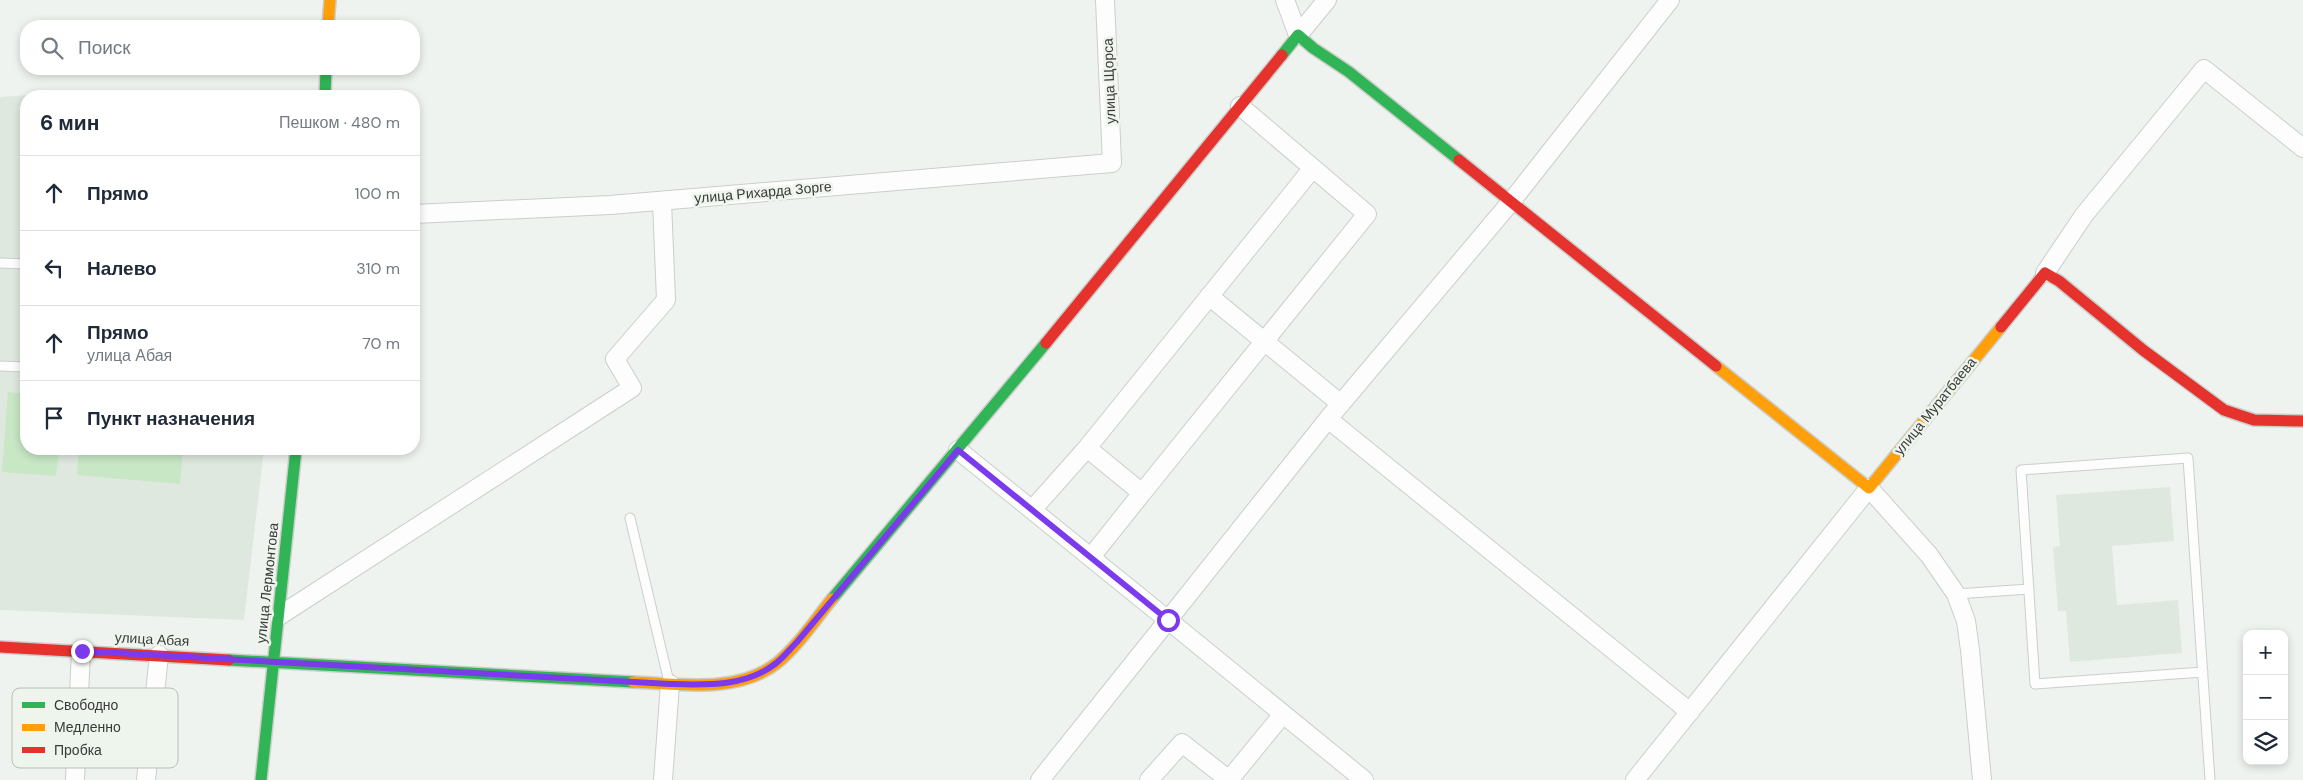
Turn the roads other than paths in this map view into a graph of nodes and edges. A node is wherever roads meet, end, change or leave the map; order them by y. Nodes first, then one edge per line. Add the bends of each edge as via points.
1 (330, 0) edge
2 (1105, 0) edge
3 (1285, 0) edge
4 (1326, 0) edge
5 (1670, 0) edge
6 (328, 20) edge
7 (1298, 35) junction
8 (326, 75) edge
9 (325, 90) edge
10 (1240, 106) junction
11 (2303, 148) edge
12 (1112, 162) joint
13 (1312, 169) junction
14 (662, 200) junction
15 (1510, 202) junction
16 (420, 214) edge
17 (0, 263) edge
18 (20, 264) edge
19 (2045, 273) junction
20 (1209, 296) junction
21 (1264, 341) junction
22 (0, 366) edge
23 (20, 367) edge
24 (1341, 404) junction
25 (1328, 419) junction
26 (2303, 421) edge
27 (1086, 448) junction
28 (958, 450) junction
29 (295, 455) edge
30 (1869, 488) junction
31 (1142, 493) junction
32 (1032, 510) junction
33 (630, 518) dead end
34 (1091, 557) junction
35 (2029, 589) junction
36 (1956, 594) junction
37 (280, 616) junction
38 (1168, 620) junction
39 (0, 647) edge
40 (82, 651) junction
41 (158, 655) junction
42 (273, 661) junction
43 (2203, 672) junction
44 (670, 684) junction
45 (80, 688) edge
46 (155, 688) edge
47 (1690, 712) junction
48 (1284, 714) junction
49 (261, 780) edge
50 (663, 780) edge
51 (1040, 780) edge
52 (1149, 780) edge
53 (1229, 780) edge
54 (1364, 780) edge
55 (1635, 780) edge
56 (1982, 780) edge
57 (2210, 780) edge

1 - 6 street
2 - 12 street, улица Щорса
3 - 7 street
4 - 7 street
5 - 15 street
7 - 10 street, улица Абая
7 - 15 street
8 - 9 street
10 - 13 street
10 - 28 street, улица Абая
11 - 19 street via 2204,69 2084,215
12 - 14 street, улица Рихарда Зорге
13 - 20 street
13 - 21 street via 1367,214
14 - 16 street, улица Рихарда Зорге
14 - 37 street via 666,300 615,359 632,388
15 - 24 street
15 - 30 street
17 - 18 lane
19 - 26 street via 2224,410 2254,420
19 - 30 street, улица Муратбаева
20 - 21 street
20 - 27 street
21 - 24 street
21 - 31 street
22 - 23 lane
24 - 25 street
25 - 38 street
25 - 47 street
27 - 31 street
27 - 32 street
28 - 32 street
28 - 44 street, улица Абая via 775,664 754,676 730,683
29 - 37 street, улица Лермонтова
30 - 36 street via 1929,555
30 - 47 street, улица Муратбаева
31 - 34 street
32 - 34 street
33 - 44 lane
34 - 38 street
35 - 36 lane
35 - 43 lane via 2035,684
35 - 43 lane via 2021,470 2188,458
36 - 56 street via 1966,621
37 - 42 street, улица Лермонтова
38 - 48 street
38 - 51 street
39 - 40 street, улица Абая
40 - 41 street, улица Абая
40 - 45 street
41 - 42 street, улица Абая
41 - 46 street
42 - 44 street, улица Абая
42 - 49 street, улица Лермонтова
43 - 57 lane
44 - 50 street
47 - 55 street, улица Муратбаева
48 - 53 street
48 - 54 street
52 - 53 street via 1182,743

